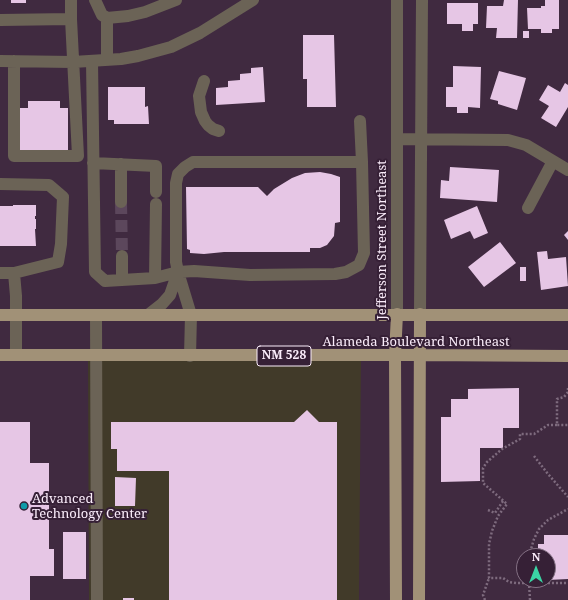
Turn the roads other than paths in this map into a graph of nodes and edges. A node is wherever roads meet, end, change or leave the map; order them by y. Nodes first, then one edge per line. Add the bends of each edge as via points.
1 (71, 0) edge
2 (95, 0) edge
3 (176, 0) edge
4 (253, 0) edge
5 (397, 0) edge
6 (422, 0) edge
7 (107, 18) junction
8 (71, 19) junction
9 (0, 20) edge
10 (107, 60) junction
11 (0, 61) edge
12 (14, 61) junction
13 (92, 61) junction
14 (73, 62) junction
15 (204, 81) dead end
16 (360, 121) dead end
17 (219, 131) dead end
18 (397, 138) junction
19 (421, 138) junction
20 (553, 161) junction
21 (362, 162) junction
22 (93, 163) junction
23 (121, 164) junction
24 (568, 170) edge
25 (0, 184) edge
26 (156, 192) dead end
27 (121, 202) tunnel mouth
28 (156, 204) dead end
29 (528, 208) dead end
30 (122, 256) tunnel mouth
31 (178, 272) junction
32 (0, 273) edge
33 (14, 273) junction
34 (155, 278) junction
35 (122, 280) junction
36 (397, 314) junction
37 (420, 314) junction
38 (0, 315) edge
39 (15, 315) junction
40 (96, 315) junction
41 (148, 315) junction
42 (191, 315) junction
43 (568, 315) edge
44 (0, 355) edge
45 (16, 355) junction
46 (95, 355) junction
47 (395, 355) junction
48 (420, 355) junction
49 (190, 356) junction
50 (568, 356) edge
51 (97, 600) edge
52 (396, 600) edge
53 (420, 600) edge

1 - 8 street
2 - 7 street
3 - 7 street via 145,12
4 - 10 street via 205,30 171,47 138,56
5 - 18 street, Jefferson Street Northeast
6 - 19 street
7 - 10 street
8 - 9 street
8 - 14 street
10 - 13 street
11 - 12 street
12 - 14 street
12 - 14 street via 14,156 78,156
13 - 14 street
13 - 22 street
15 - 17 street via 199,96 201,112 208,125
16 - 21 street
18 - 19 street
18 - 36 street, Jefferson Street Northeast
19 - 20 street via 508,140 526,145
19 - 37 street
20 - 24 street
20 - 29 street
21 - 31 street via 193,162 178,174 176,183
21 - 31 street via 364,252 359,265 354,269 335,274 250,275
22 - 23 street
22 - 35 street via 95,272 105,281
23 - 26 street via 156,166
23 - 27 street
25 - 33 street via 49,185 63,198 62,244 58,262
28 - 34 street
30 - 35 street
31 - 34 street
31 - 41 street via 170,295
31 - 42 street
32 - 33 street
33 - 39 street
34 - 35 street
36 - 37 main road
36 - 42 main road
36 - 47 main road, Jefferson Street Northeast
37 - 43 main road
37 - 48 main road
38 - 39 main road
39 - 40 main road
39 - 45 street
40 - 41 main road
40 - 46 street
41 - 42 main road
42 - 49 street
44 - 45 main road, Alameda Boulevard Northeast / NM 528
45 - 46 main road, Alameda Boulevard Northeast / NM 528
46 - 49 main road, Alameda Boulevard Northeast / NM 528
46 - 51 street
47 - 48 main road, Alameda Boulevard Northeast / NM 528
47 - 49 main road, Alameda Boulevard Northeast / NM 528
47 - 52 main road, Jefferson Street Northeast
48 - 50 main road, Alameda Boulevard Northeast / NM 528
48 - 53 main road

